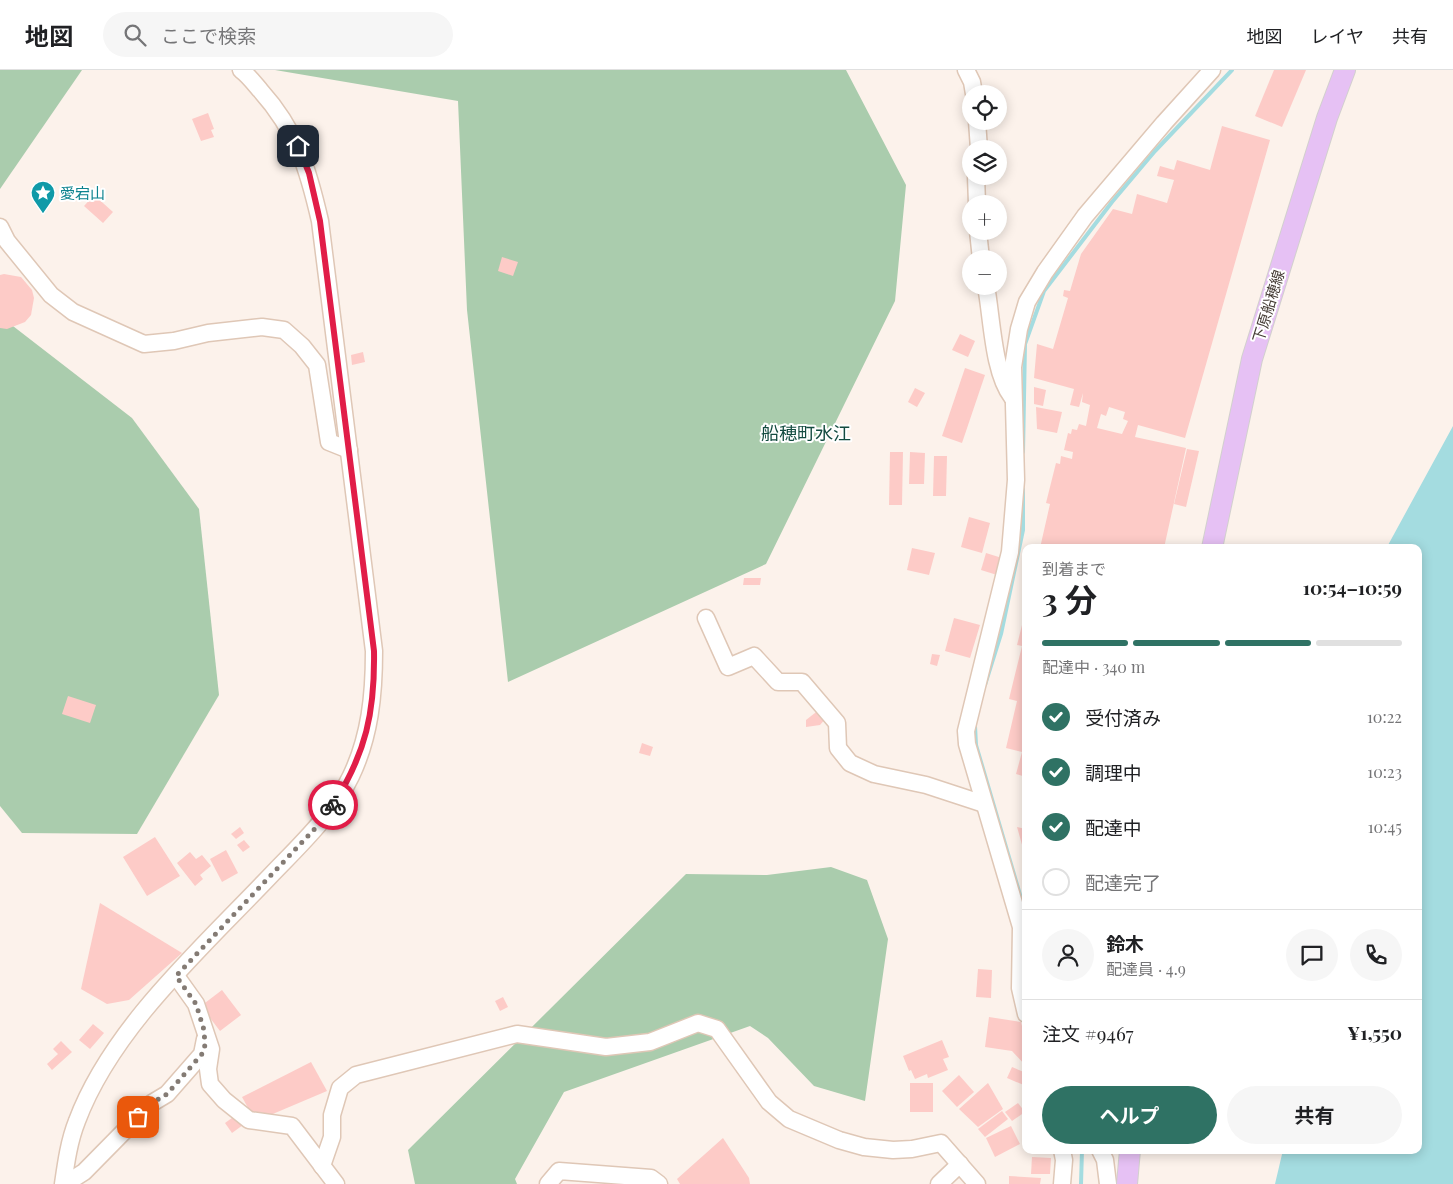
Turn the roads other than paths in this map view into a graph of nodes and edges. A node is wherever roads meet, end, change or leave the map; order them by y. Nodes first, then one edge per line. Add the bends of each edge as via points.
1 (241, 70) edge
2 (966, 70) edge
3 (1212, 70) edge
4 (1345, 70) edge
5 (972, 85) edge
6 (0, 227) edge
7 (987, 295) edge
8 (1013, 397) junction
9 (349, 450) junction
10 (1213, 544) edge
11 (706, 618) dead end
12 (984, 804) junction
13 (176, 976) junction
14 (1022, 997) edge
15 (204, 1030) junction
16 (1063, 1154) edge
17 (1102, 1154) edge
18 (1130, 1154) edge
19 (960, 1164) junction
20 (322, 1166) junction
21 (64, 1184) edge
22 (336, 1184) edge
23 (548, 1184) edge
24 (659, 1184) edge
25 (938, 1184) edge
26 (977, 1184) edge
27 (1062, 1184) edge
28 (1108, 1184) edge
29 (1127, 1184) edge

1 - 9 street via 272,103 292,133 309,173 320,221
2 - 5 street
3 - 8 street via 1085,216 1045,272 1027,302 1019,329 1013,367
4 - 10 main road, 下原船穂線 via 1252,359
6 - 9 street via 7,241 51,295 72,312 144,344 208,333 262,328 284,330 317,365 329,442
7 - 8 street via 999,370 1004,386
8 - 12 street via 1016,480 1010,552 966,731
9 - 13 street via 374,651 372,708 365,739 351,777 322,821
11 - 12 street via 728,667 754,656 778,682 802,682 837,723 838,748 850,763 874,774 926,785
12 - 14 street via 1021,927
13 - 15 street via 196,1004
13 - 21 street via 112,1050 92,1085 76,1122
15 - 20 street via 211,1049 210,1084 249,1120 292,1126
15 - 21 street via 202,1054 167,1094 152,1103 84,1172
16 - 27 street
17 - 28 street
18 - 29 main road
19 - 20 street via 941,1143 893,1150 864,1147 789,1119 769,1102 717,1029 698,1023 650,1042 606,1047 516,1034 356,1075 340,1088 332,1115 332,1138
19 - 25 street
19 - 26 street
20 - 22 street
23 - 24 street via 559,1171 651,1178

